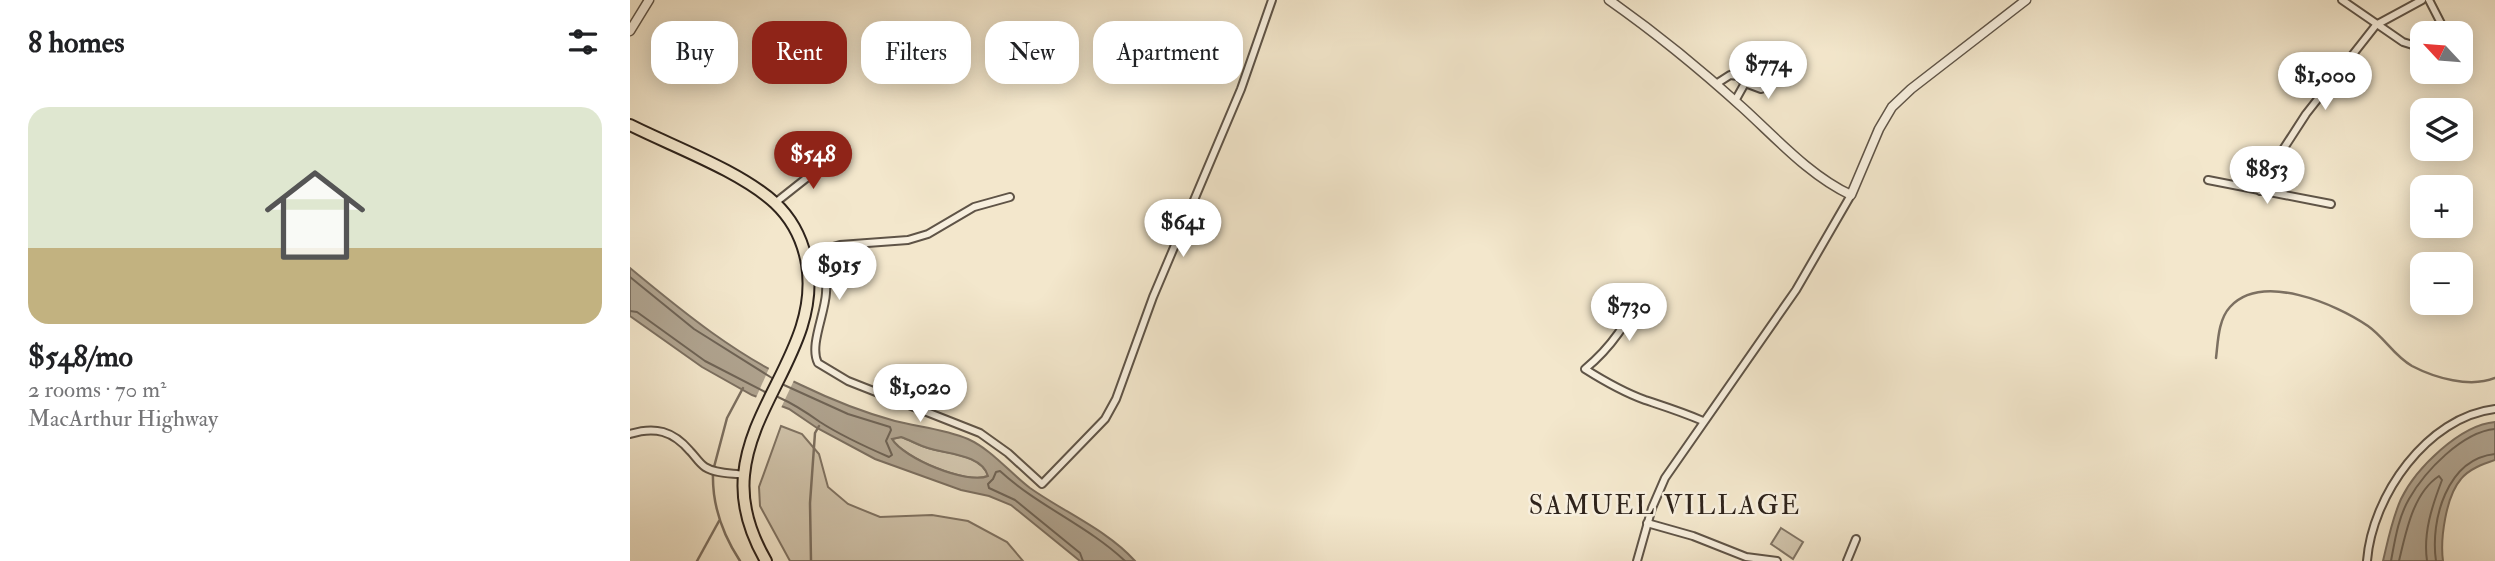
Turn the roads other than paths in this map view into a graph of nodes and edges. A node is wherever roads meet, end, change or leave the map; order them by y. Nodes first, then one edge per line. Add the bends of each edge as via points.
1 (649, 0) edge
2 (1272, 0) edge
3 (1609, 0) edge
4 (2026, 0) edge
5 (2422, 0) edge
6 (2429, 0) edge
7 (2348, 1) edge
8 (2440, 21) edge
9 (2376, 25) junction
10 (630, 31) edge
11 (2410, 44) edge
12 (1770, 72) dead end
13 (1745, 83) junction
14 (1716, 84) junction
15 (1735, 101) junction
16 (630, 125) edge
17 (833, 157) dead end
18 (2208, 180) dead end
19 (2260, 191) junction
20 (1851, 195) junction
21 (1010, 197) dead end
22 (775, 203) junction
23 (2331, 205) dead end
24 (822, 250) junction
25 (806, 255) junction
26 (1643, 292) dead end
27 (2495, 409) edge
28 (1703, 421) junction
29 (630, 434) edge
30 (744, 475) junction
31 (1647, 523) junction
32 (1856, 539) dead end
33 (766, 561) edge
34 (1637, 561) edge
35 (1777, 561) edge
36 (1847, 561) edge
37 (2367, 561) edge

1 - 10 street
2 - 24 street via 1241,89 1153,297 1116,399 1105,419 1042,484 980,433 848,381 818,363 814,350 827,293
3 - 14 street
4 - 20 street via 1892,107
5 - 9 street
6 - 8 street
7 - 9 street
9 - 11 street
9 - 19 street via 2306,114
12 - 13 street via 1761,89
13 - 14 street via 1730,75
13 - 15 street
14 - 15 street
15 - 20 street via 1817,174
16 - 22 highway via 727,172
17 - 22 street
18 - 19 street
19 - 23 street
20 - 28 street via 1796,290
21 - 24 street via 974,208 908,240
22 - 25 highway via 796,230
24 - 25 street
25 - 30 highway via 807,307 750,446
26 - 28 street via 1615,339 1585,369 1643,400
27 - 37 street via 2477,411 2451,425 2412,457 2373,526
28 - 31 street via 1665,478
29 - 30 street via 663,431 680,440 709,469
30 - 33 highway via 748,520
31 - 34 street
31 - 35 street via 1746,557
32 - 36 street

